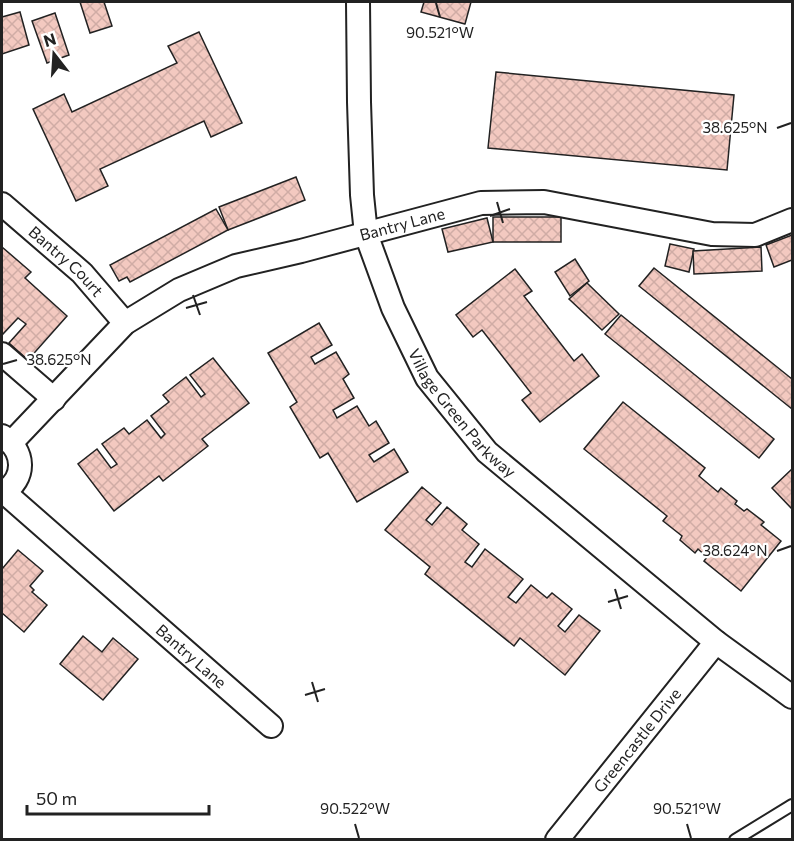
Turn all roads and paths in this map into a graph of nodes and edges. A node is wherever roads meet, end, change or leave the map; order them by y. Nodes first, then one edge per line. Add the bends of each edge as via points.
1 (358, 2) edge
2 (2, 204) edge
3 (792, 220) edge
4 (366, 234) junction
5 (125, 323) junction
6 (2, 354) edge
7 (54, 399) junction
8 (6, 440) edge
9 (3, 492) edge
10 (716, 642) junction
11 (792, 697) edge
12 (271, 726) dead end
13 (792, 805) edge
14 (557, 840) edge
15 (735, 840) edge

1 - 4 street, Village Green Parkway
2 - 5 street, Bantry Court via 82,273
3 - 4 street, Bantry Lane via 756,235 712,234 544,202 481,203
4 - 5 street, Bantry Lane via 236,266 179,290
4 - 10 street, Village Green Parkway via 393,308 428,378 487,452
5 - 7 street, Bantry Lane
6 - 7 street
7 - 8 street, Bantry Lane
8 - 9 street, Bantry Lane via 17,451 20,469 12,486
9 - 12 street, Bantry Lane
10 - 11 street, Village Green Parkway
10 - 14 street, Greencastle Drive
13 - 15 lane

